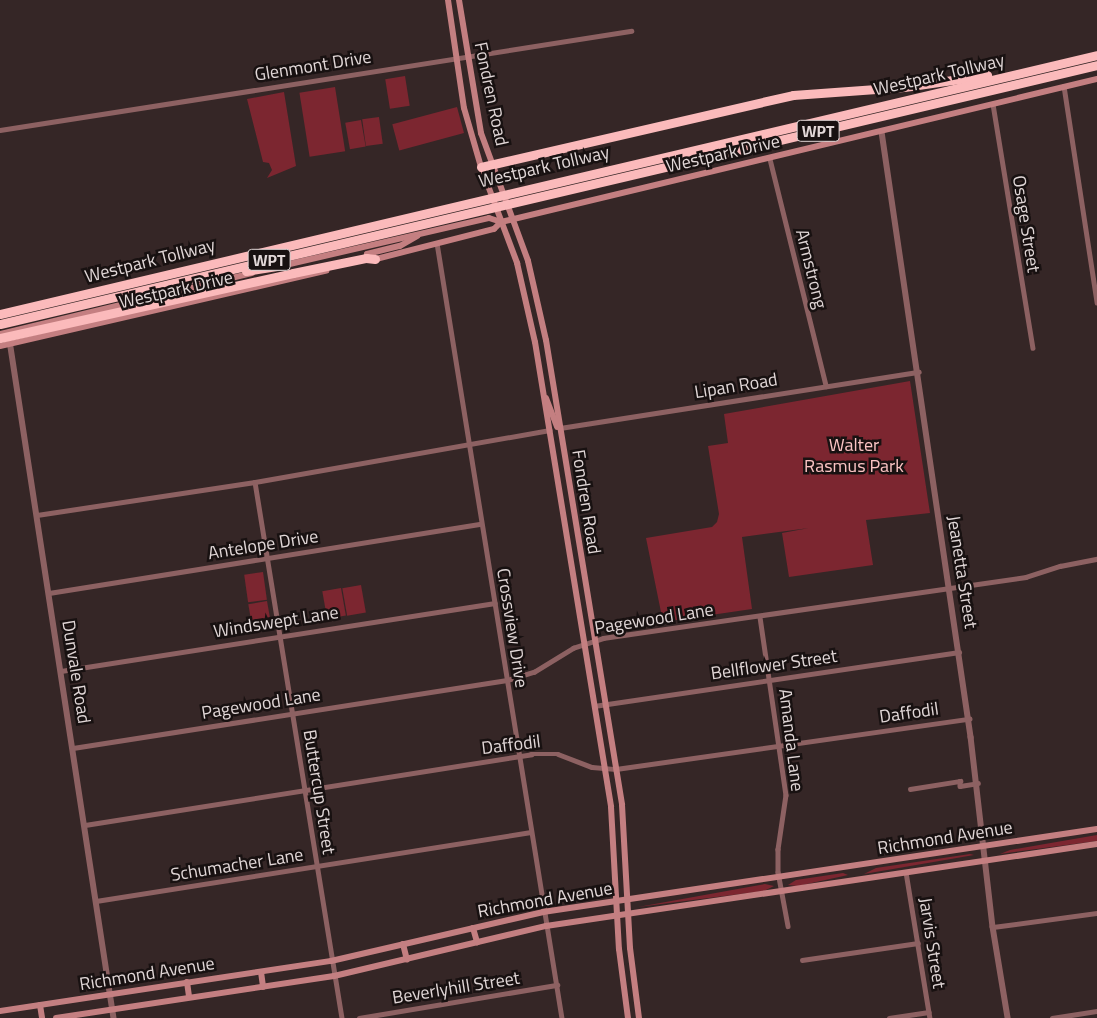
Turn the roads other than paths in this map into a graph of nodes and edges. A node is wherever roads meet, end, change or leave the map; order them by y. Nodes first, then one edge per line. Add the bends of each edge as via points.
1 (448, 0) edge
2 (459, 0) edge
3 (631, 31) dead end
4 (1097, 55) edge
5 (467, 56) junction
6 (455, 57) junction
7 (1097, 65) edge
8 (1044, 67) junction
9 (1097, 78) edge
10 (1064, 86) junction
11 (993, 104) junction
12 (0, 130) edge
13 (882, 132) junction
14 (770, 159) junction
15 (492, 165) junction
16 (481, 168) junction
17 (511, 219) junction
18 (501, 222) junction
19 (422, 233) junction
20 (437, 243) junction
21 (369, 259) junction
22 (285, 266) junction
23 (531, 275) junction
24 (520, 277) junction
25 (80, 295) junction
26 (1097, 302) edge
27 (0, 314) edge
28 (0, 324) edge
29 (8, 332) junction
30 (0, 334) edge
31 (0, 338) edge
32 (546, 340) junction
33 (535, 342) junction
34 (10, 344) junction
35 (0, 346) edge
36 (1033, 348) dead end
37 (919, 372) junction
38 (826, 386) junction
39 (543, 391) junction
40 (558, 428) junction
41 (549, 430) junction
42 (469, 443) junction
43 (566, 474) junction
44 (255, 482) junction
45 (560, 504) junction
46 (571, 504) junction
47 (37, 515) junction
48 (481, 524) junction
49 (268, 558) junction
50 (1097, 559) edge
51 (582, 571) junction
52 (571, 572) junction
53 (950, 588) junction
54 (49, 593) junction
55 (495, 603) junction
56 (760, 617) junction
57 (280, 635) junction
58 (595, 641) junction
59 (584, 645) junction
60 (959, 652) junction
61 (61, 671) junction
62 (507, 680) junction
63 (769, 680) junction
64 (606, 705) junction
65 (594, 706) junction
66 (292, 712) junction
67 (969, 719) junction
68 (779, 745) junction
69 (73, 748) junction
70 (520, 756) junction
71 (616, 769) junction
72 (604, 770) junction
73 (978, 783) junction
74 (910, 789) dead end
75 (305, 791) junction
76 (85, 825) junction
77 (1097, 829) edge
78 (531, 832) junction
79 (1097, 844) edge
80 (985, 847) junction
81 (986, 862) junction
82 (318, 866) junction
83 (906, 872) junction
84 (779, 878) junction
85 (782, 891) junction
86 (627, 900) junction
87 (96, 902) junction
88 (616, 902) junction
89 (544, 912) junction
90 (1097, 913) edge
91 (628, 914) junction
92 (617, 916) junction
93 (546, 926) junction
94 (788, 926) dead end
95 (992, 927) junction
96 (473, 928) junction
97 (477, 942) junction
98 (918, 943) junction
99 (403, 944) junction
100 (407, 960) junction
101 (802, 960) dead end
102 (331, 961) junction
103 (260, 972) junction
104 (334, 976) junction
105 (187, 982) junction
106 (556, 985) junction
107 (263, 986) junction
108 (111, 995) junction
109 (189, 996) junction
110 (40, 1005) junction
111 (637, 1006) junction
112 (626, 1008) junction
113 (113, 1009) junction
114 (1097, 1010) edge
115 (0, 1011) edge
116 (929, 1012) junction
117 (42, 1018) edge
118 (56, 1018) edge
119 (114, 1018) edge
120 (342, 1018) edge
121 (359, 1018) edge
122 (562, 1018) edge
123 (628, 1018) edge
124 (639, 1018) edge
125 (889, 1018) edge
126 (930, 1018) edge
127 (1008, 1018) edge
128 (1052, 1018) edge

1 - 6 main road, Fondren Road
2 - 5 main road, Fondren Road
3 - 5 street, Glenmont Drive
4 - 8 highway, Westpark Tollway / WPT
5 - 6 street, Glenmont Drive
5 - 15 main road, Fondren Road via 481,133
6 - 12 street, Glenmont Drive
6 - 16 main road, Fondren Road via 464,108
7 - 28 highway, Westpark Tollway / WPT
8 - 15 highway via 904,87 793,95
8 - 25 highway, Westpark Tollway / WPT
9 - 10 main road, Westpark Drive
10 - 11 main road, Westpark Drive
10 - 26 street
11 - 13 main road, Westpark Drive
11 - 36 street, Osage Street
13 - 14 main road, Westpark Drive
13 - 37 street, Jeanetta Street
14 - 17 main road, Westpark Drive
14 - 38 street, Armstrong
15 - 16 highway
15 - 17 main road, Fondren Road
16 - 18 main road, Fondren Road
17 - 18 main road, Westpark Drive
17 - 23 main road, Fondren Road
18 - 19 main road, Westpark Drive via 489,218
18 - 20 main road, Westpark Drive via 494,229
18 - 24 main road, Fondren Road
19 - 21 main road via 400,246 367,254
19 - 22 main road, Westpark Drive
20 - 21 main road, Westpark Drive
20 - 42 street, Crossview Drive
21 - 31 highway
21 - 34 main road, Westpark Drive
22 - 25 highway
22 - 29 main road, Westpark Drive
23 - 24 main road
23 - 32 main road, Fondren Road
24 - 33 main road, Fondren Road
25 - 27 highway, Westpark Tollway / WPT
29 - 30 main road, Westpark Drive
29 - 34 street, Dunvale Road
32 - 33 main road
32 - 40 main road, Fondren Road
33 - 39 main road, Fondren Road
34 - 35 main road, Westpark Drive
34 - 47 street, Dunvale Road
37 - 38 street, Lipan Road
37 - 53 street, Jeanetta Street
38 - 40 street, Lipan Road
39 - 40 main road via 553,424
39 - 41 main road, Fondren Road
40 - 43 main road, Fondren Road
41 - 42 street
41 - 43 main road via 555,437
41 - 45 main road, Fondren Road
42 - 44 street
42 - 48 street, Crossview Drive
43 - 46 main road, Fondren Road
44 - 47 street
44 - 49 street, Buttercup Street
45 - 46 main road
45 - 52 main road, Fondren Road
46 - 51 main road, Fondren Road
47 - 54 street, Dunvale Road
48 - 49 street, Antelope Drive
48 - 55 street, Crossview Drive
49 - 54 street, Antelope Drive
49 - 57 street, Buttercup Street
50 - 53 street, Pagewood Lane via 1026,577
51 - 52 main road
51 - 58 main road, Fondren Road
52 - 59 main road, Fondren Road
53 - 56 street, Pagewood Lane
53 - 60 street, Jeanetta Street
54 - 61 street, Dunvale Road
55 - 57 street, Windswept Lane
55 - 62 street, Crossview Drive
56 - 58 street, Pagewood Lane
56 - 63 street, Amanda Lane
57 - 61 street, Windswept Lane
57 - 66 street, Buttercup Street
58 - 59 street, Pagewood Lane
58 - 64 main road, Fondren Road
59 - 62 street, Pagewood Lane via 534,672
59 - 65 main road, Fondren Road
60 - 63 street, Bellflower Street
60 - 67 street, Jeanetta Street
61 - 69 street, Dunvale Road
62 - 66 street, Pagewood Lane
62 - 70 street, Crossview Drive
63 - 64 street, Bellflower Street
63 - 68 street, Amanda Lane
64 - 65 street, Bellflower Street
64 - 71 main road, Fondren Road
65 - 72 main road, Fondren Road
66 - 69 street, Pagewood Lane
66 - 75 street, Buttercup Street
67 - 68 street, Daffodil
67 - 73 street, Jeanetta Street
68 - 71 street, Daffodil
68 - 84 street, Amanda Lane via 786,795 778,849
69 - 76 street, Dunvale Road
70 - 72 street, Daffodil via 558,754
70 - 75 street, Daffodil
70 - 78 street, Crossview Drive
71 - 72 street, Daffodil
71 - 86 main road, Fondren Road via 624,830
72 - 88 main road, Fondren Road via 613,832
73 - 74 street via 960,786 960,781
73 - 80 street, Jeanetta Street
75 - 76 street, Daffodil
75 - 82 street, Buttercup Street
76 - 87 street, Dunvale Road
77 - 80 main road, Richmond Avenue
78 - 82 street, Schumacher Lane
78 - 89 street, Crossview Drive
79 - 81 main road, Richmond Avenue
80 - 81 street, Jeanetta Street
80 - 84 main road, Richmond Avenue
81 - 83 main road, Richmond Avenue
81 - 95 street, Jeanetta Street
82 - 87 street, Schumacher Lane
82 - 102 street, Buttercup Street
83 - 85 main road, Richmond Avenue
83 - 98 street, Jarvis Street
84 - 85 street, Amanda Lane
84 - 86 main road, Richmond Avenue
85 - 91 main road, Richmond Avenue
85 - 94 street, Amanda Lane
86 - 88 main road, Richmond Avenue
86 - 91 main road, Fondren Road
87 - 108 street, Dunvale Road
88 - 89 main road, Richmond Avenue
88 - 92 main road, Fondren Road
89 - 93 street, Crossview Drive
89 - 96 main road, Richmond Avenue
90 - 95 street
91 - 92 main road, Richmond Avenue
91 - 111 main road, Fondren Road
92 - 93 main road, Richmond Avenue
92 - 112 main road, Fondren Road
93 - 97 main road, Richmond Avenue
93 - 106 street, Crossview Drive
95 - 127 street, Jeanetta Street
96 - 97 main road
96 - 99 main road, Richmond Avenue
97 - 100 main road, Richmond Avenue
98 - 101 street
98 - 116 street, Jarvis Street
99 - 100 main road
99 - 102 main road, Richmond Avenue
100 - 104 main road, Richmond Avenue
102 - 103 main road, Richmond Avenue
102 - 104 street, Buttercup Street
103 - 105 main road, Richmond Avenue
103 - 107 main road
104 - 107 main road, Richmond Avenue
104 - 120 street, Buttercup Street
105 - 108 main road, Richmond Avenue
105 - 109 main road
106 - 121 street, Beverlyhill Street
106 - 122 street, Crossview Drive
107 - 109 main road, Richmond Avenue
108 - 110 main road, Richmond Avenue
108 - 113 street, Dunvale Road
109 - 113 main road, Richmond Avenue
110 - 115 main road, Richmond Avenue
110 - 117 main road
111 - 112 main road
111 - 124 main road, Fondren Road
112 - 123 main road, Fondren Road
113 - 118 main road, Richmond Avenue
113 - 119 street, Dunvale Road
114 - 128 street
116 - 125 street
116 - 126 street, Jarvis Street

